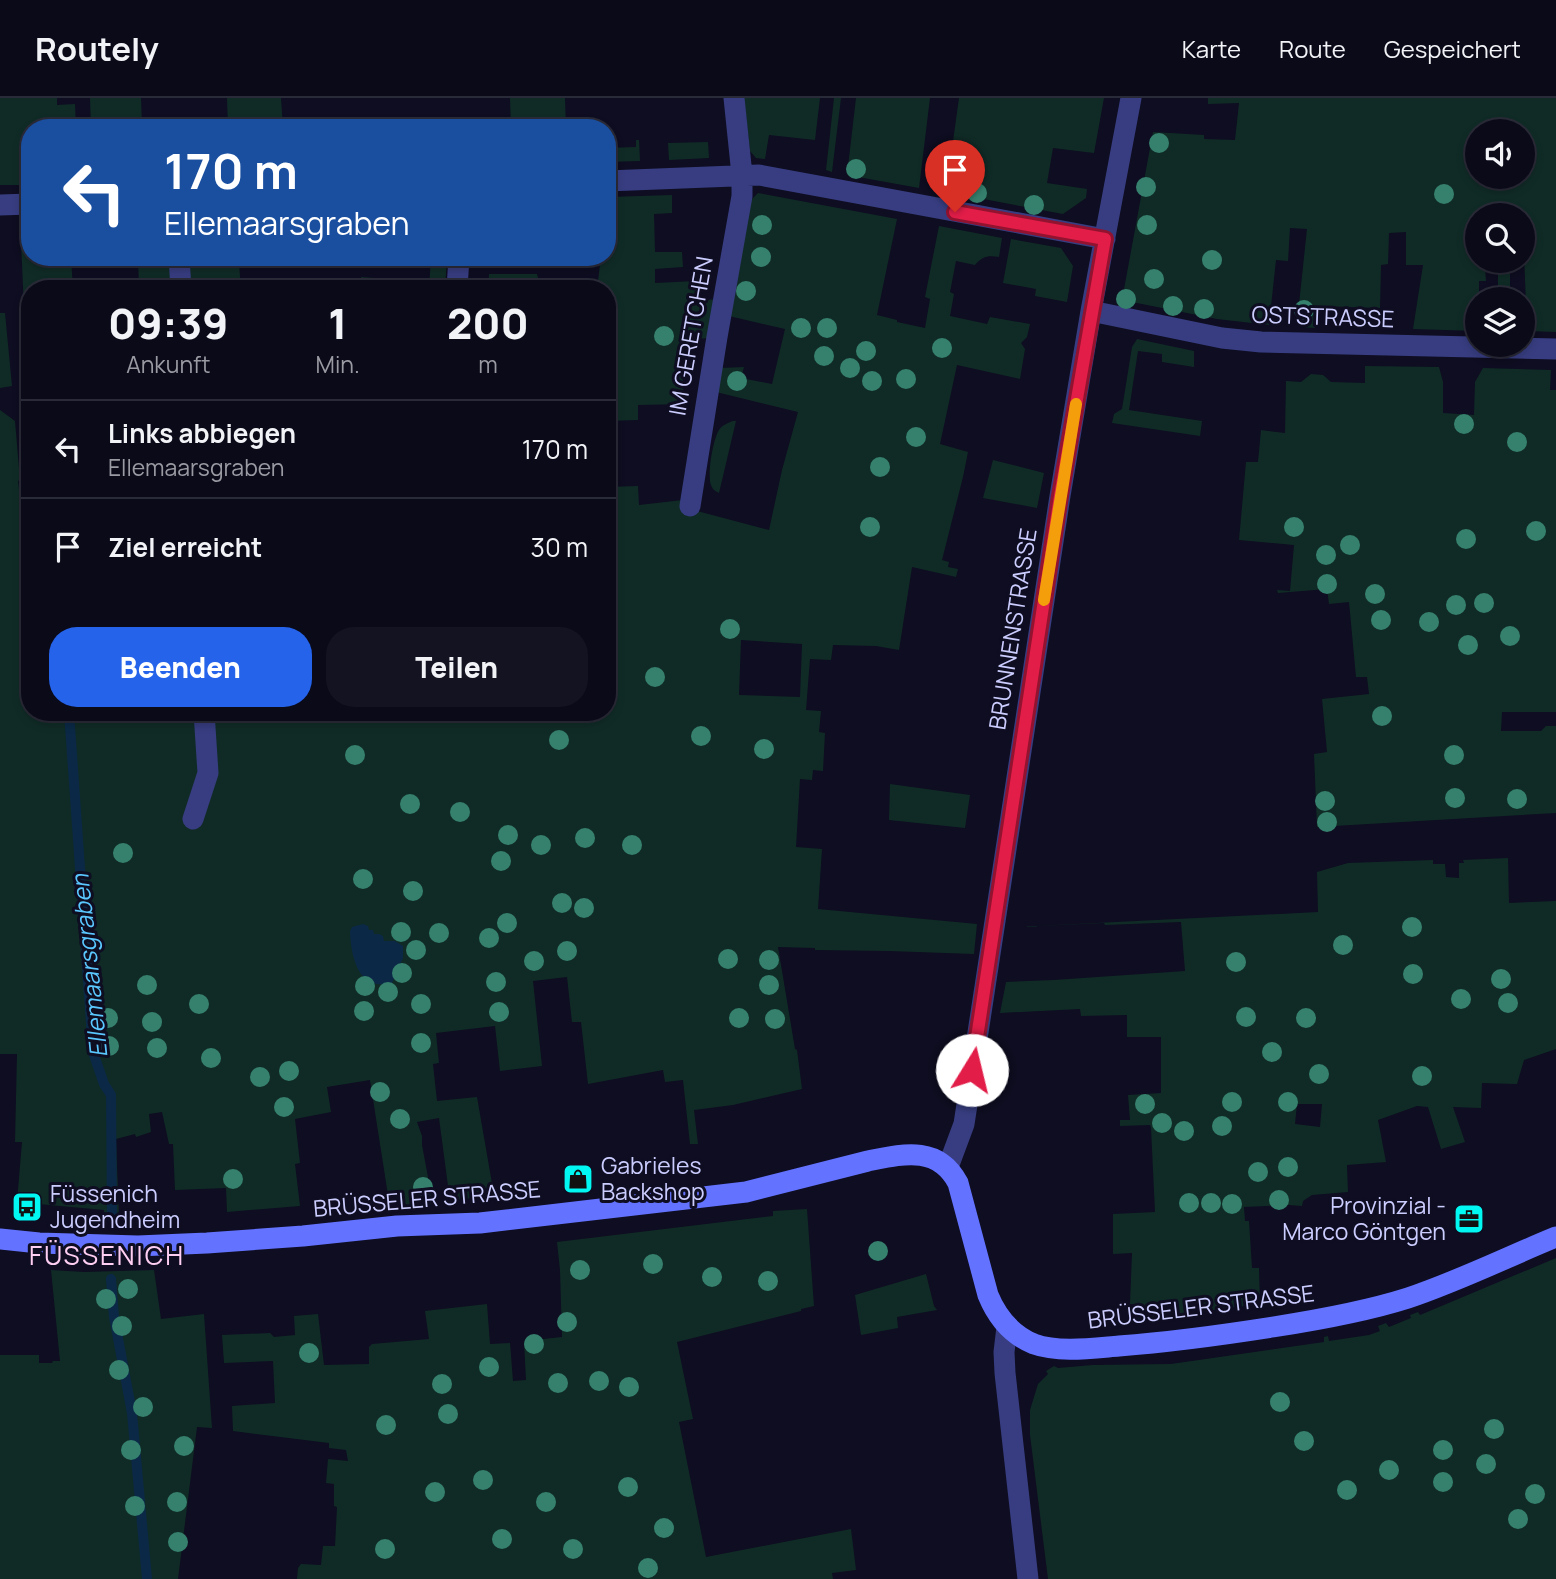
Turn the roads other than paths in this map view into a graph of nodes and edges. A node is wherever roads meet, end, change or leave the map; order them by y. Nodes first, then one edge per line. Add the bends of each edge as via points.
1 (733, 98) edge
2 (1131, 98) edge
3 (742, 175) junction
4 (616, 181) edge
5 (21, 204) edge
6 (0, 205) edge
7 (1105, 239) junction
8 (1091, 311) junction
9 (1556, 349) edge
10 (690, 506) dead end
11 (205, 721) edge
12 (193, 819) dead end
13 (948, 1167) junction
14 (1556, 1237) edge
15 (0, 1239) edge
16 (1007, 1327) junction
17 (1028, 1579) edge

1 - 3 street, IM GERETCHEN
2 - 7 street, BRUNNENSTRASSE
3 - 4 street
3 - 7 street
3 - 10 street, IM GERETCHEN
5 - 6 street
7 - 8 street, BRUNNENSTRASSE
8 - 9 street, OSTSTRASSE via 1261,342
8 - 13 street, BRUNNENSTRASSE via 964,1124
11 - 12 street via 208,773
13 - 15 street, BRÜSSELER STRASSE via 925,1155 888,1157 746,1192 480,1223 138,1246
13 - 16 street, BRÜSSELER STRASSE via 961,1193 988,1295
14 - 16 street, BRÜSSELER STRASSE via 1408,1298 1282,1325 1148,1344 1065,1349 1036,1345
16 - 17 street via 1005,1373

